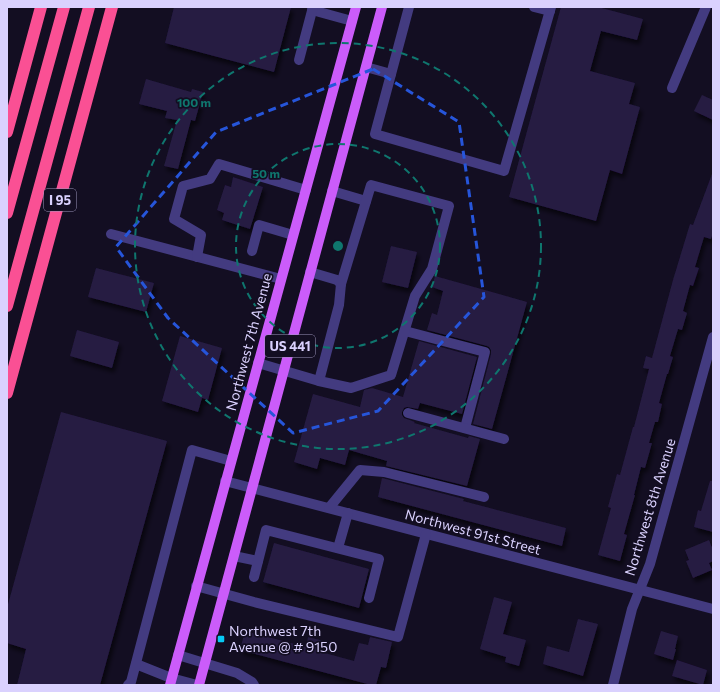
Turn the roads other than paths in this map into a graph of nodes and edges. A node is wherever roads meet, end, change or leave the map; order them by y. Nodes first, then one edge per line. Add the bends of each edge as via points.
1 (41, 7) edge
2 (64, 7) edge
3 (89, 7) edge
4 (112, 7) edge
5 (356, 7) edge
6 (382, 7) edge
7 (409, 7) edge
8 (534, 7) edge
9 (706, 7) edge
10 (312, 9) edge
11 (550, 9) edge
12 (352, 21) junction
13 (299, 60) dead end
14 (366, 67) junction
15 (391, 74) junction
16 (672, 88) dead end
17 (7, 132) edge
18 (306, 190) junction
19 (332, 191) junction
20 (366, 201) junction
21 (7, 213) edge
22 (111, 234) dead end
23 (293, 235) junction
24 (252, 251) dead end
25 (197, 257) junction
26 (310, 272) junction
27 (281, 279) junction
28 (341, 284) junction
29 (7, 306) edge
30 (404, 331) junction
31 (713, 337) edge
32 (258, 363) junction
33 (284, 371) junction
34 (319, 381) junction
35 (7, 392) edge
36 (408, 413) dead end
37 (465, 428) junction
38 (504, 439) dead end
39 (231, 462) junction
40 (225, 481) junction
41 (252, 488) junction
42 (484, 497) dead end
43 (329, 508) junction
44 (348, 513) junction
45 (426, 534) junction
46 (338, 548) junction
47 (234, 556) junction
48 (258, 561) junction
49 (254, 577) dead end
50 (196, 586) junction
51 (639, 590) junction
52 (224, 594) junction
53 (369, 598) dead end
54 (713, 610) edge
55 (178, 656) junction
56 (205, 663) junction
57 (136, 664) junction
58 (171, 681) edge
59 (128, 685) edge
60 (198, 685) edge
61 (254, 685) edge
62 (613, 685) edge

1 - 17 highway
2 - 21 highway
3 - 29 highway
4 - 35 highway, I 95
5 - 12 main road, Northwest 7th Avenue / US 441
6 - 14 main road, US 441
7 - 15 street
8 - 11 street
9 - 16 street
10 - 12 street
10 - 13 street
11 - 15 street via 504,171 375,134
12 - 18 main road, Northwest 7th Avenue / US 441
14 - 15 street
14 - 19 main road, US 441
18 - 23 main road, Northwest 7th Avenue / US 441
18 - 25 street via 219,164 210,179 183,186 174,219 201,235
19 - 20 street
19 - 26 main road, US 441
20 - 28 street
20 - 30 street via 371,185 449,206 432,269 415,296
22 - 25 street
23 - 24 street via 259,225
23 - 27 main road, Northwest 7th Avenue / US 441
25 - 27 street
26 - 28 street via 337,280
26 - 33 main road, US 441
27 - 32 main road, Northwest 7th Avenue / US 441
28 - 34 street via 339,305
30 - 34 street via 391,375 351,388
30 - 37 street via 485,352
31 - 51 street, Northwest 8th Avenue via 650,564
32 - 33 street
32 - 39 main road, Northwest 7th Avenue / US 441
33 - 34 street
33 - 41 main road, US 441
36 - 37 street
37 - 38 street
39 - 40 main road, Northwest 7th Avenue / US 441
39 - 57 street via 192,450
40 - 41 street, Northwest 91st Street
40 - 50 main road, Northwest 7th Avenue / US 441
41 - 43 street, Northwest 91st Street
41 - 47 main road, US 441
42 - 43 street via 384,472 360,470
43 - 44 street, Northwest 91st Street
44 - 45 street, Northwest 91st Street
44 - 46 street
45 - 51 street, Northwest 91st Street
45 - 52 street via 398,637
46 - 48 street via 266,530
46 - 53 street via 379,559
47 - 48 street
47 - 52 main road, US 441
48 - 49 street
50 - 52 street
50 - 55 main road, Northwest 7th Avenue / US 441
51 - 54 street, Northwest 91st Street
51 - 62 street, Northwest 8th Avenue
52 - 56 main road, US 441
55 - 56 street
55 - 58 main road, Northwest 7th Avenue / US 441
56 - 60 main road, US 441
56 - 61 street via 238,672
57 - 58 street
57 - 59 street
58 - 60 street

